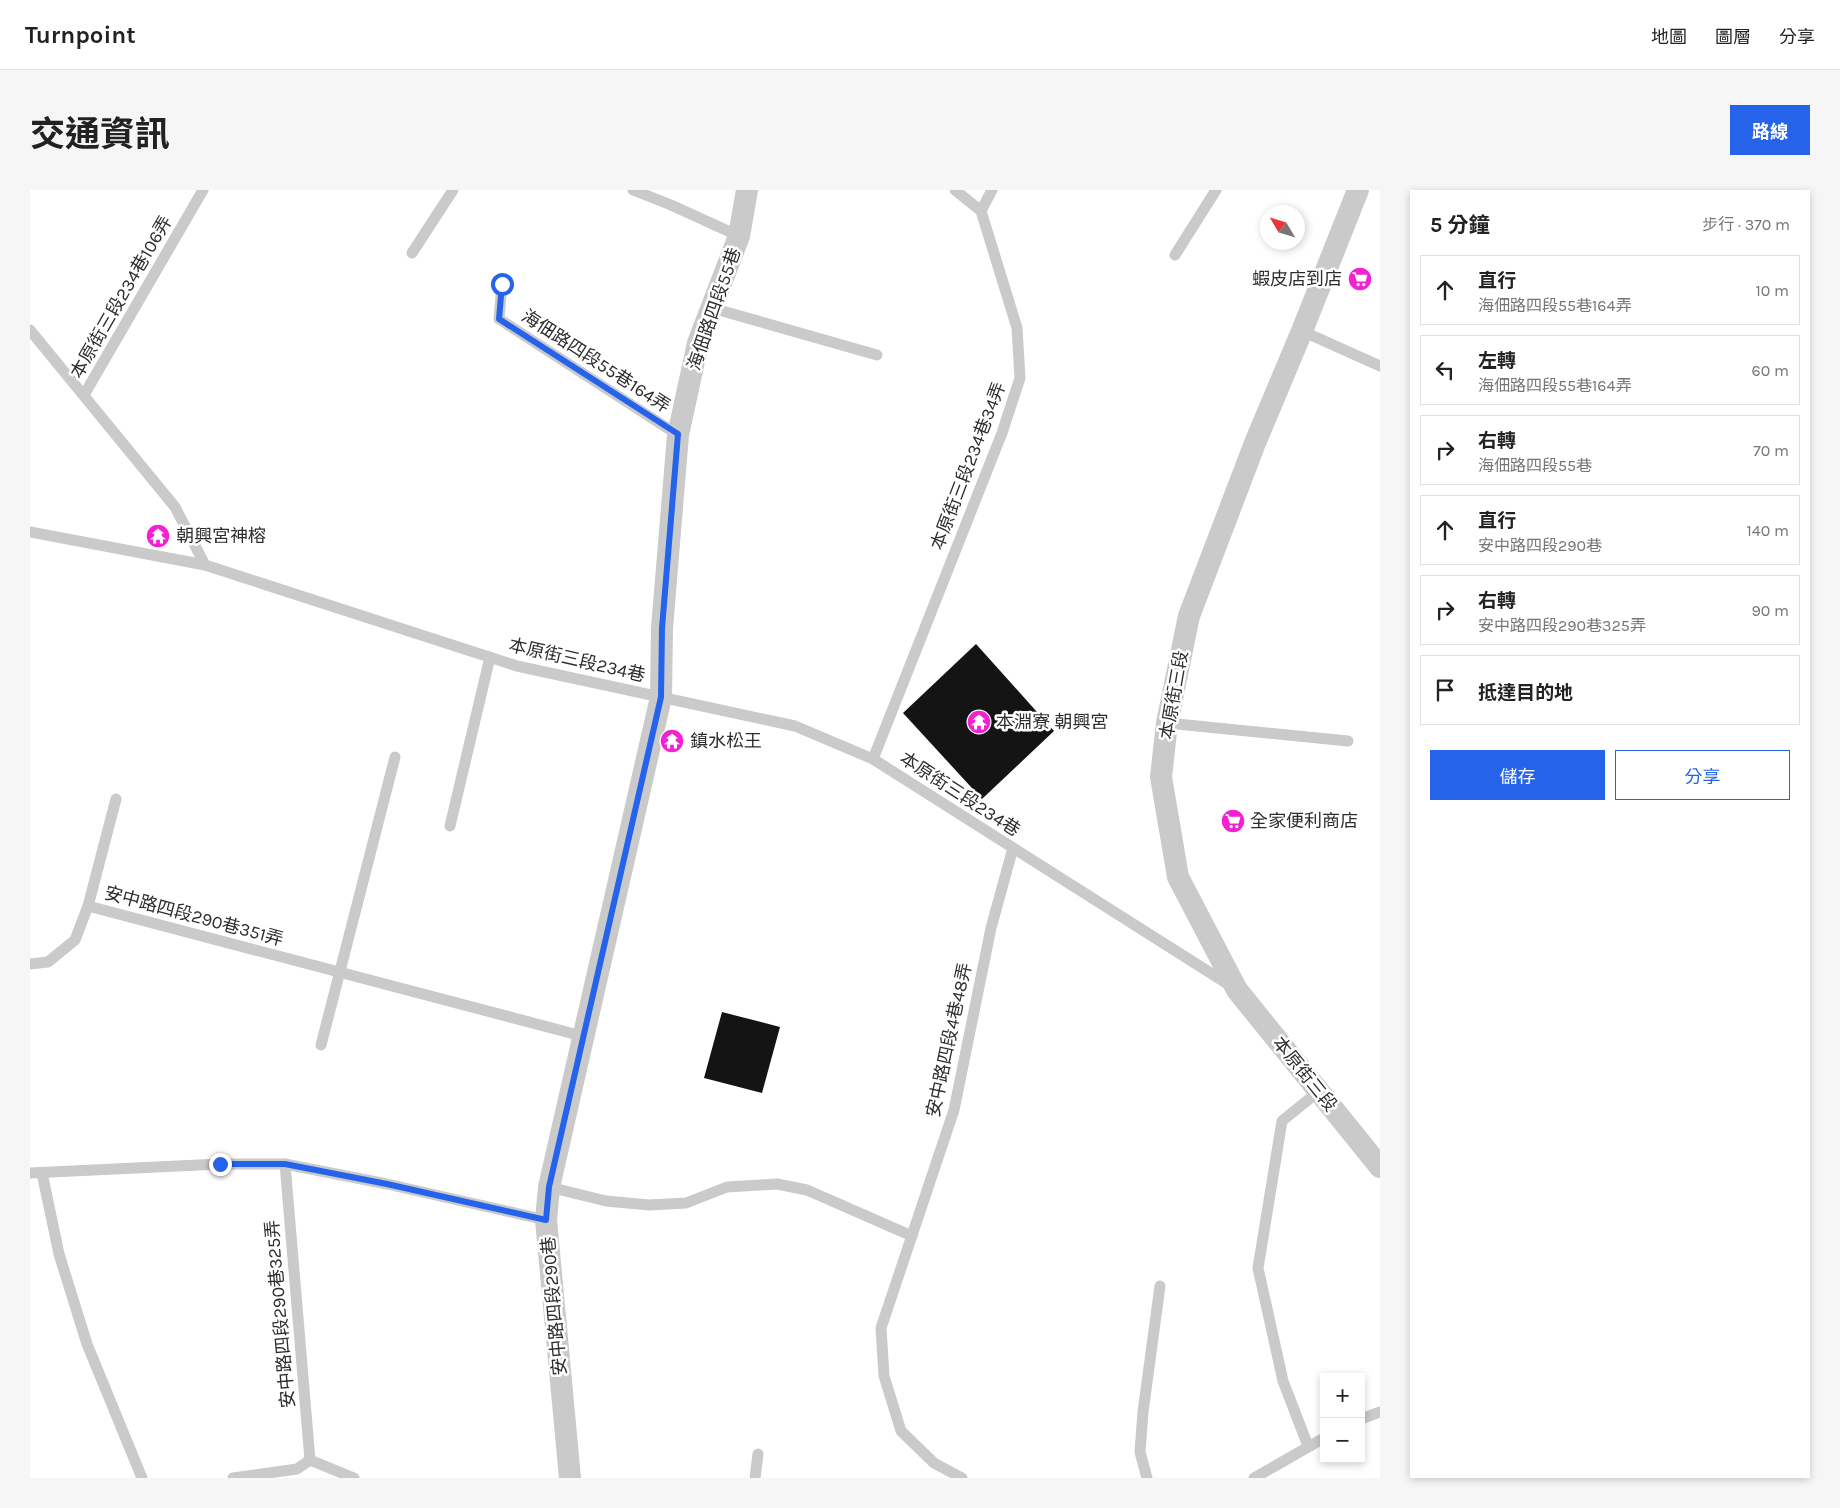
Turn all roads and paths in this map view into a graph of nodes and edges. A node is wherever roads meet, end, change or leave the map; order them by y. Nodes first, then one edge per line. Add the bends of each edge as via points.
1 (203, 190) edge
2 (453, 190) edge
3 (633, 190) edge
4 (747, 190) edge
5 (955, 190) edge
6 (992, 190) edge
7 (1216, 190) edge
8 (1358, 190) edge
9 (981, 211) junction
10 (739, 236) junction
11 (412, 253) dead end
12 (1175, 255) dead end
13 (502, 284) dead end
14 (712, 308) junction
15 (30, 330) edge
16 (1302, 331) junction
17 (877, 355) dead end
18 (1380, 366) edge
19 (84, 395) junction
20 (678, 434) junction
21 (30, 532) edge
22 (205, 565) junction
23 (490, 658) junction
24 (661, 697) junction
25 (1167, 723) junction
26 (1348, 741) dead end
27 (395, 757) dead end
28 (873, 759) junction
29 (116, 799) dead end
30 (450, 826) dead end
31 (1012, 848) junction
32 (88, 906) junction
33 (30, 964) edge
34 (339, 972) junction
35 (1236, 990) junction
36 (582, 1036) junction
37 (321, 1045) dead end
38 (1318, 1091) junction
39 (285, 1164) junction
40 (1380, 1167) edge
41 (30, 1173) edge
42 (42, 1173) junction
43 (549, 1187) junction
44 (546, 1220) junction
45 (912, 1236) junction
46 (1160, 1286) dead end
47 (1380, 1412) edge
48 (1365, 1417) edge
49 (1320, 1440) edge
50 (1308, 1446) junction
51 (758, 1454) dead end
52 (310, 1460) junction
53 (297, 1473) edge
54 (142, 1478) edge
55 (233, 1478) edge
56 (354, 1478) edge
57 (570, 1478) edge
58 (755, 1478) edge
59 (962, 1478) edge
60 (1147, 1478) edge
61 (1254, 1478) edge

1 - 19 lane, 本原街三段234巷106弄
2 - 11 lane
3 - 10 lane
4 - 10 street, 海佃路四段55巷
5 - 9 lane
6 - 9 lane
7 - 12 lane
8 - 16 street, 本原街三段
9 - 28 lane, 本原街三段234巷34弄 via 1017,328 1020,378 1002,433
10 - 14 street, 海佃路四段55巷
13 - 20 lane, 海佃路四段55巷164弄 via 499,319
14 - 17 lane
14 - 20 street, 海佃路四段55巷 via 698,343
15 - 19 lane, 本原街三段234巷106弄
16 - 18 lane
16 - 25 street, 本原街三段 via 1189,616
19 - 22 lane, 本原街三段234巷106弄 via 175,507
20 - 24 street, 海佃路四段55巷 via 662,628
21 - 22 lane, 本原街三段234巷
22 - 23 lane, 本原街三段234巷
23 - 24 lane, 本原街三段234巷
23 - 30 lane
24 - 28 lane, 本原街三段234巷 via 795,726
24 - 36 street, 安中路四段290巷
25 - 26 lane
25 - 35 street, 本原街三段 via 1161,777 1178,877
27 - 34 lane
28 - 31 lane, 本原街三段234巷
29 - 32 lane, 安中路四段290巷351弄
31 - 35 lane, 本原街三段234巷
31 - 45 lane, 安中路四段4巷48弄 via 991,928 954,1110
32 - 33 lane via 75,940 48,962
32 - 34 lane, 安中路四段290巷351弄
34 - 36 lane, 安中路四段290巷351弄
34 - 37 lane
35 - 38 street, 本原街三段
36 - 43 street, 安中路四段290巷
38 - 40 street, 本原街三段
38 - 50 lane via 1282,1121 1258,1268 1283,1381
39 - 42 lane
39 - 44 lane
39 - 52 lane, 安中路四段290巷325弄
41 - 42 lane
42 - 54 lane via 59,1254 87,1344
43 - 44 street, 安中路四段290巷
43 - 45 lane via 606,1201 649,1205 686,1203 727,1187 776,1184 807,1190
44 - 57 street, 安中路四段290巷
45 - 59 lane, 安中路四段4巷48弄 via 882,1328 884,1376 901,1431 934,1463
46 - 60 lane via 1140,1452
47 - 48 lane
49 - 50 lane
50 - 61 lane
51 - 58 lane
52 - 53 lane
52 - 56 lane
53 - 55 lane

